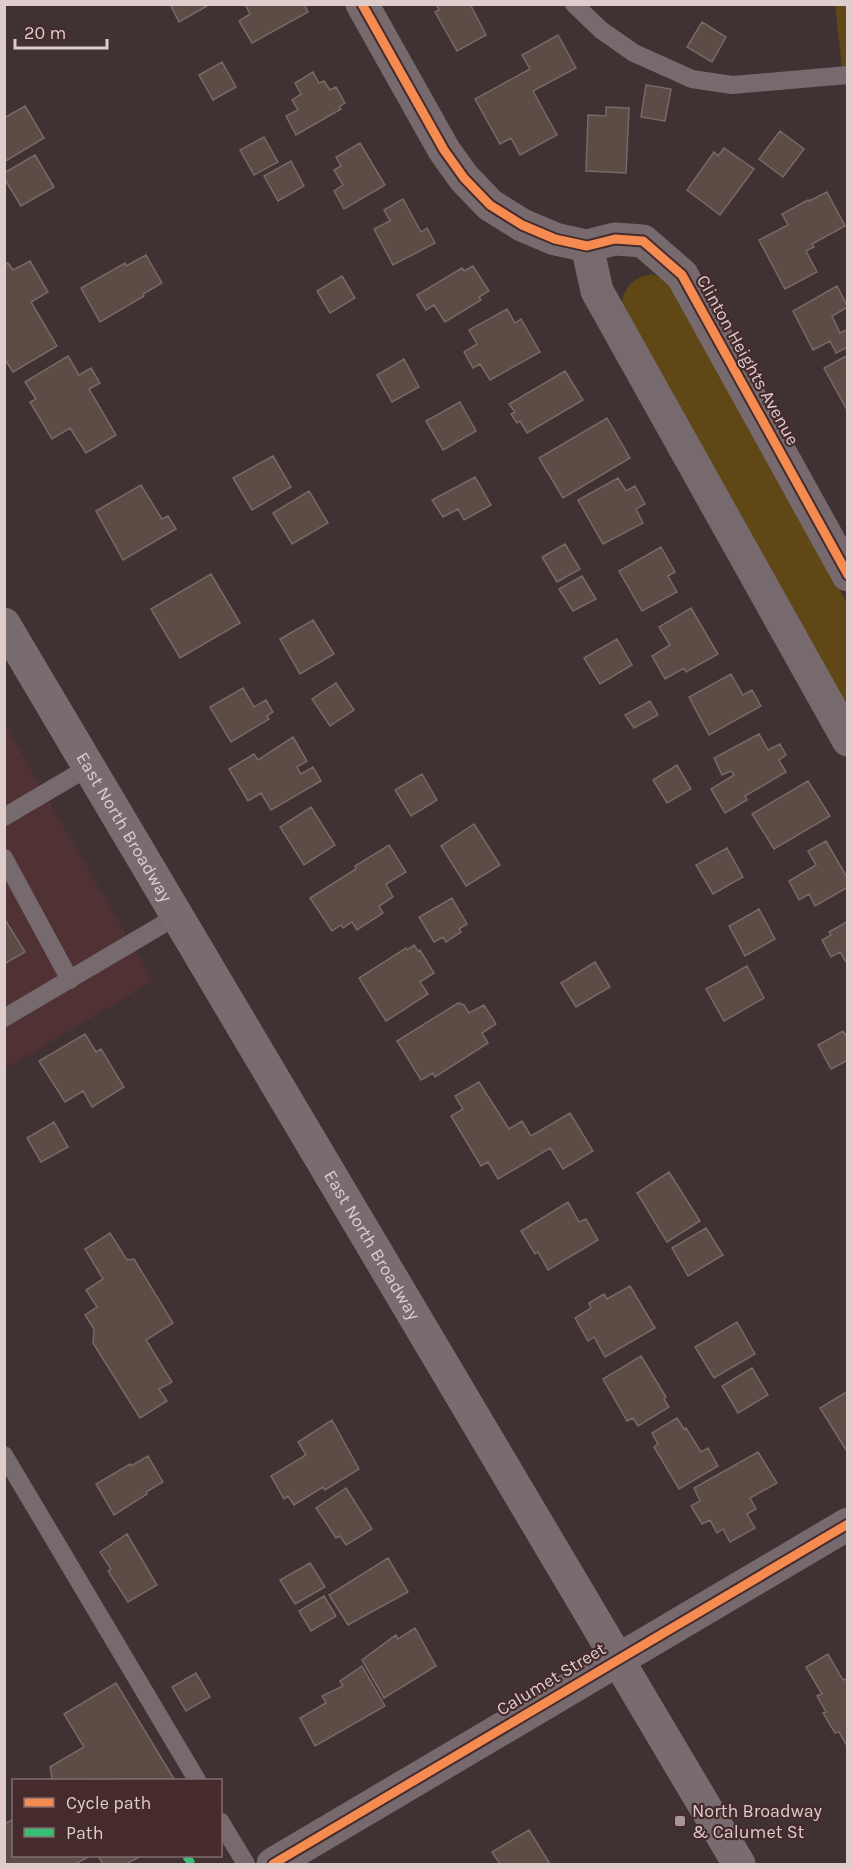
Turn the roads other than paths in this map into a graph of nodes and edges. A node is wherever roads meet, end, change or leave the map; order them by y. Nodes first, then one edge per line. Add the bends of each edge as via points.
1 (362, 4) edge
2 (574, 4) edge
3 (848, 75) edge
4 (587, 246) junction
5 (848, 575) edge
6 (4, 624) edge
7 (848, 740) edge
8 (89, 766) junction
9 (4, 817) edge
10 (4, 858) edge
11 (177, 916) junction
12 (70, 980) junction
13 (4, 1018) edge
14 (4, 1455) edge
15 (848, 1524) edge
16 (617, 1660) junction
17 (196, 1779) edge
18 (222, 1824) edge
19 (246, 1864) edge
20 (273, 1864) edge
21 (739, 1864) edge

1 - 4 street, Clinton Heights Avenue via 464,178 490,205 522,225 555,239
2 - 3 lane via 601,30 634,52 692,79 732,85
4 - 5 street, Clinton Heights Avenue via 615,239 643,241 682,275
4 - 7 street via 597,291
6 - 8 main road, East North Broadway
8 - 9 lane
8 - 11 main road, East North Broadway
10 - 12 lane
11 - 12 lane
11 - 16 main road, East North Broadway
12 - 13 lane
14 - 17 lane
15 - 16 street, Calumet Street
16 - 20 street, Calumet Street
16 - 21 main road, East North Broadway
18 - 19 lane

